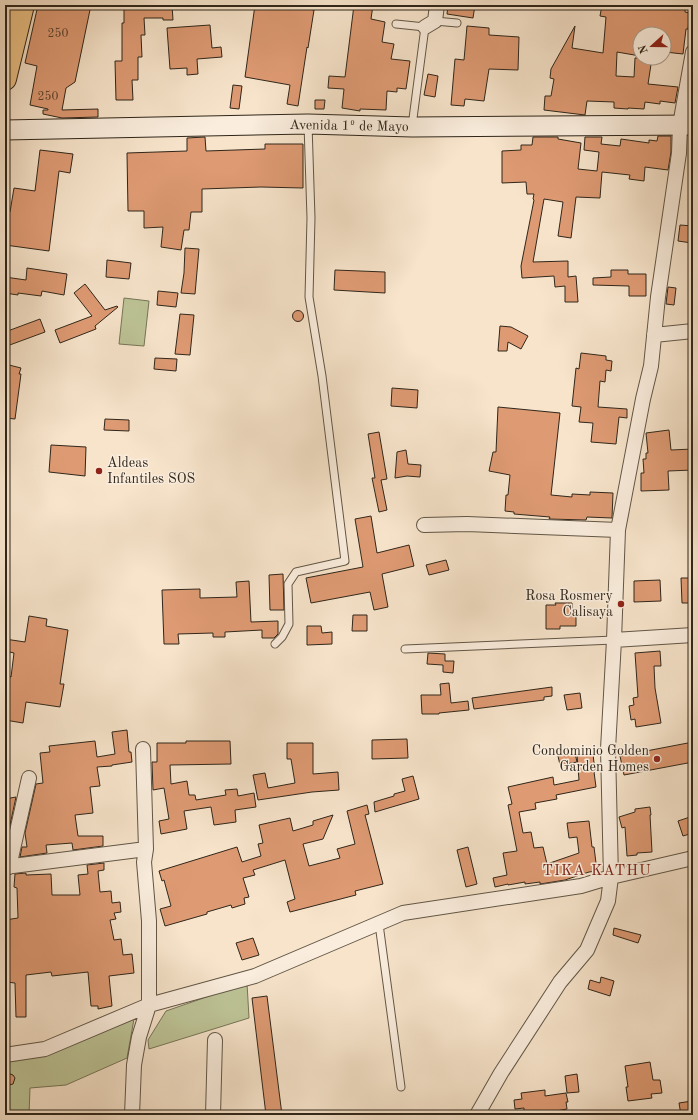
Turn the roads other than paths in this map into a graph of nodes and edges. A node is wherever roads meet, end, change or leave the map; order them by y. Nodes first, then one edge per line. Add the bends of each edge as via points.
1 (6, 5) edge
2 (23, 5) edge
3 (437, 5) edge
4 (5, 10) edge
5 (457, 23) dead end
6 (396, 24) dead end
7 (430, 24) junction
8 (693, 52) edge
9 (5, 79) edge
10 (308, 124) junction
11 (686, 125) edge
12 (412, 127) junction
13 (5, 130) edge
14 (693, 331) edge
15 (654, 335) junction
16 (424, 525) dead end
17 (618, 530) junction
18 (693, 635) edge
19 (614, 640) junction
20 (275, 644) dead end
21 (405, 649) dead end
22 (143, 749) dead end
23 (29, 778) dead end
24 (146, 849) junction
25 (693, 858) edge
26 (7, 867) edge
27 (611, 877) junction
28 (379, 924) junction
29 (149, 1005) junction
30 (215, 1040) dead end
31 (5, 1055) edge
32 (402, 1087) dead end
33 (132, 1115) edge
34 (213, 1115) edge
35 (477, 1115) edge

1 - 4 main road
2 - 9 main road
3 - 7 street
5 - 7 lane
6 - 7 lane
7 - 12 lane
8 - 11 street
10 - 12 main road, Avenida 1º de Mayo
10 - 13 main road, Avenida 1º de Mayo
10 - 20 lane via 311,218 309,297 322,376 345,561 296,572 288,584 289,624
11 - 12 main road, Avenida 1º de Mayo
11 - 15 street via 679,153
14 - 15 street
15 - 17 street via 651,366
16 - 17 street via 467,524
17 - 19 street
18 - 19 street
19 - 21 lane
19 - 27 street via 608,749
22 - 24 street
23 - 26 street
24 - 26 street
24 - 29 street via 144,862 149,921
25 - 27 street
27 - 28 street via 581,886 403,913
27 - 35 street via 608,901 586,950 560,982
28 - 29 street via 255,976
28 - 32 lane
29 - 31 street via 45,1049
29 - 33 street via 134,1065
30 - 34 street

